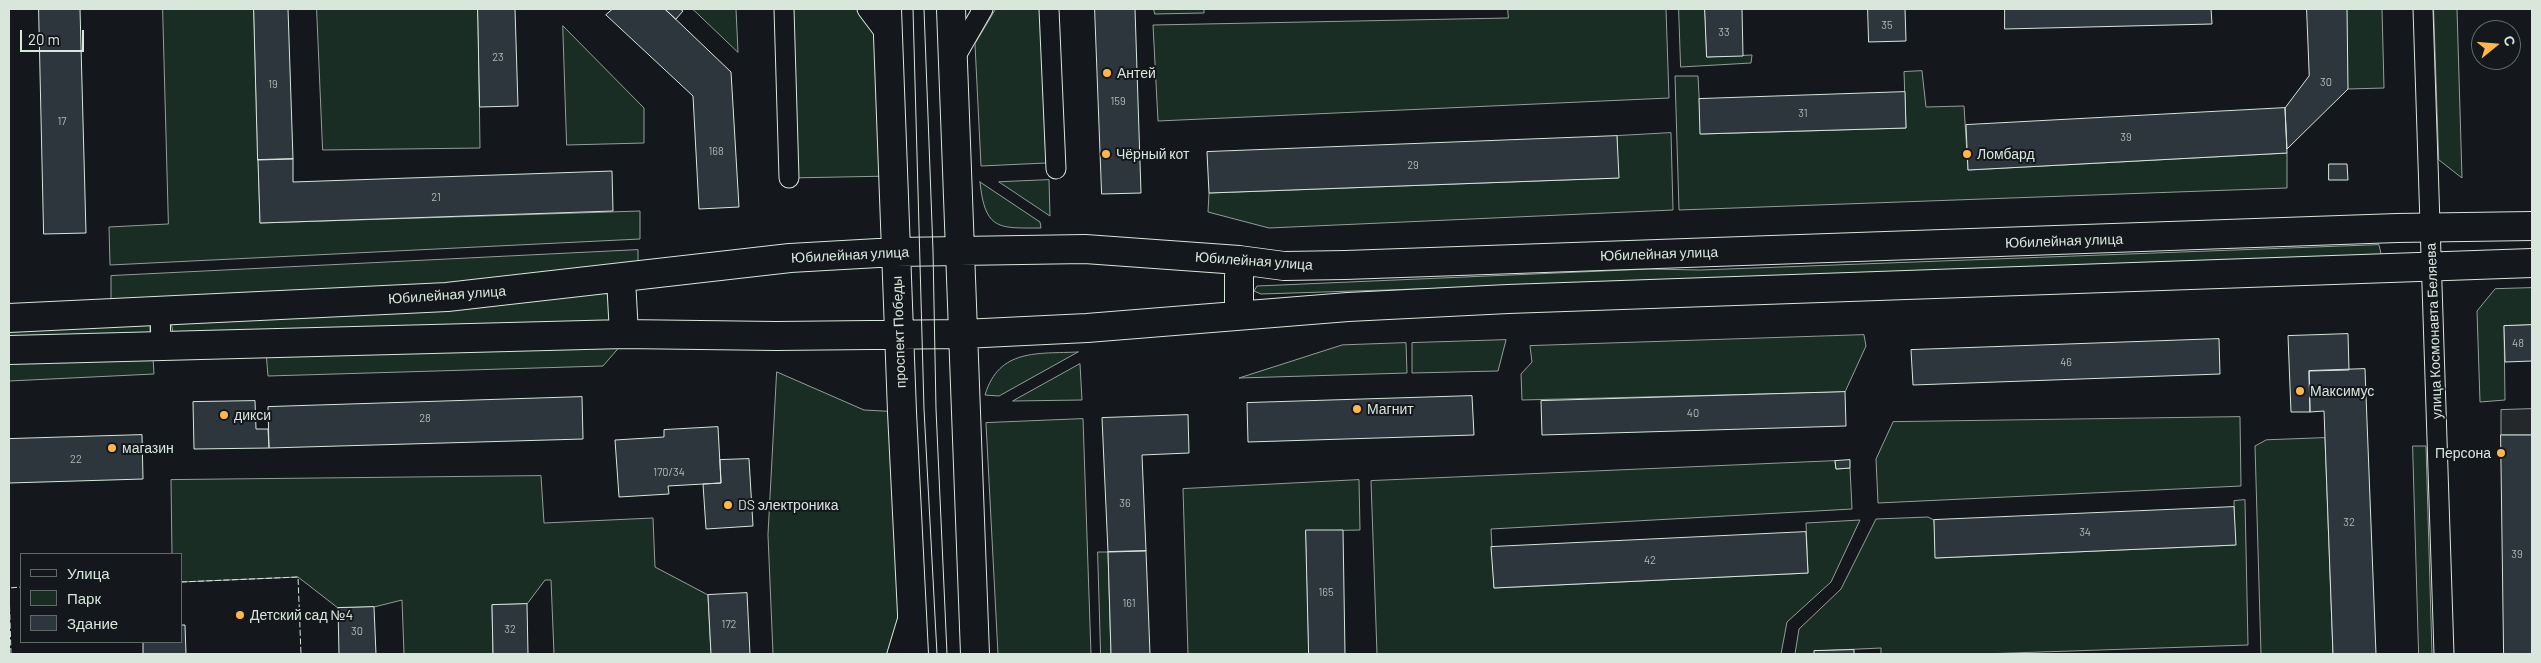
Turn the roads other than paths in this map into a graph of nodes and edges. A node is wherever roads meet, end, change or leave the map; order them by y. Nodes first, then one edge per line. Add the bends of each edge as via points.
1 (784, 9) edge
2 (866, 9) edge
3 (887, 9) edge
4 (951, 9) edge
5 (983, 9) edge
6 (1049, 9) edge
7 (2423, 9) edge
8 (888, 37) junction
9 (953, 62) junction
10 (1056, 169) dead end
11 (789, 178) dead end
12 (2532, 226) edge
13 (2431, 227) junction
14 (960, 250) junction
15 (896, 252) junction
16 (1239, 260) junction
17 (2532, 263) edge
18 (2432, 266) junction
19 (621, 279) junction
20 (160, 312) junction
21 (1239, 314) junction
22 (9, 318) edge
23 (624, 334) junction
24 (963, 334) junction
25 (899, 336) junction
26 (161, 345) junction
27 (9, 350) edge
28 (912, 600) junction
29 (977, 647) edge
30 (897, 654) edge
31 (914, 654) edge
32 (2444, 654) edge

1 - 11 street
2 - 8 street
3 - 8 street, проспект Победы
4 - 9 street
5 - 9 street
6 - 10 street
7 - 13 street, улица Космонавта Беляева
8 - 15 street, проспект Победы
9 - 14 street
12 - 13 street, Юбилейная улица
13 - 16 street, Юбилейная улица via 1345,265 1284,266
13 - 18 street, улица Космонавта Беляева
14 - 15 street, Юбилейная улица
14 - 16 street, Юбилейная улица via 1085,249
14 - 24 street
15 - 19 street, Юбилейная улица via 790,258
15 - 25 street, проспект Победы
16 - 21 street
17 - 18 street
18 - 21 street via 1499,299
18 - 32 street, улица Космонавта Беляева
19 - 20 street, Юбилейная улица via 447,297
19 - 23 street
20 - 22 street, Юбилейная улица
20 - 26 street
21 - 24 street via 1087,328
23 - 25 street
23 - 26 street
24 - 25 street
24 - 29 street
25 - 28 street, проспект Победы
26 - 27 street
28 - 30 street
28 - 31 street, проспект Победы

